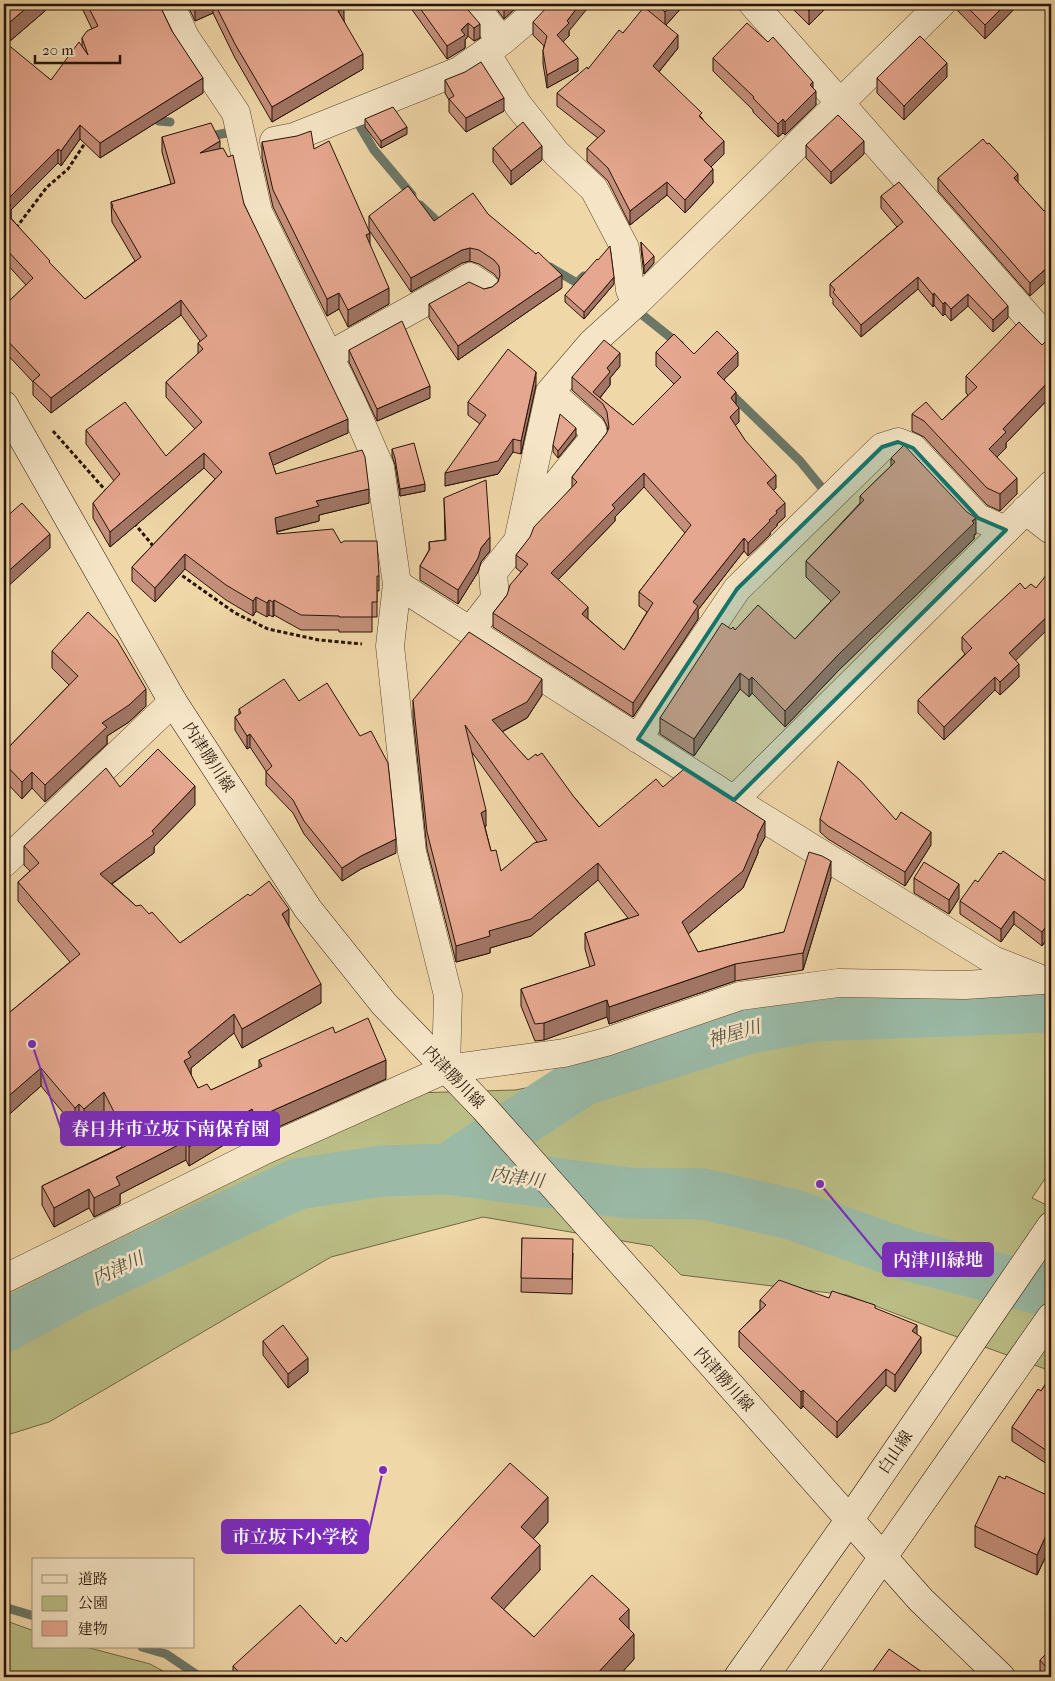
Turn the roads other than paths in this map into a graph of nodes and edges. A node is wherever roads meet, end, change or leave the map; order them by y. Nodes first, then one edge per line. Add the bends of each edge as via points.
1 (170, 4) edge
2 (473, 4) edge
3 (541, 4) edge
4 (753, 4) edge
5 (941, 4) edge
6 (494, 47) junction
7 (841, 103) junction
8 (243, 146) junction
9 (485, 287) edge
10 (636, 303) junction
11 (1051, 344) edge
12 (328, 356) junction
13 (550, 392) junction
14 (4, 405) edge
15 (1051, 485) edge
16 (1025, 510) junction
17 (520, 528) junction
18 (1006, 530) junction
19 (1051, 530) edge
20 (397, 584) junction
21 (470, 631) junction
22 (173, 702) junction
23 (638, 738) junction
24 (734, 800) junction
25 (4, 863) edge
26 (1047, 980) edge
27 (446, 1070) junction
28 (1051, 1226) edge
29 (4, 1279) edge
30 (1051, 1317) edge
31 (850, 1519) junction
32 (884, 1558) junction
33 (738, 1677) edge
34 (799, 1677) edge
35 (1001, 1677) edge

1 - 8 street via 185,37 236,113
2 - 6 street
3 - 6 street
4 - 7 street
5 - 7 street
6 - 8 street via 459,72 294,137
6 - 10 street via 518,105 556,154 594,189 625,248 630,290
7 - 10 street
7 - 11 street
8 - 12 street via 258,212
9 - 12 street via 470,277
10 - 13 street via 592,343
12 - 20 street via 380,467
13 - 17 street
13 - 17 street via 592,429 594,438
14 - 22 street, 内津勝川線
15 - 16 street
16 - 18 street
16 - 19 street
17 - 21 street via 518,541 493,572 495,599
18 - 23 street via 978,518 913,448 898,442 882,447 737,589
18 - 24 street
20 - 21 street
20 - 27 street via 390,646 412,852 448,995
21 - 23 street
22 - 25 street
22 - 27 street, 内津勝川線 via 308,909 384,1004
23 - 24 street
24 - 26 street via 993,960
26 - 27 street via 965,985 838,983 740,996 564,1053
27 - 29 street via 265,1150
27 - 31 street, 内津勝川線 via 484,1108
28 - 31 street, 白山線
30 - 32 street
31 - 32 street, 内津勝川線
31 - 33 street, 白山線
32 - 34 street
32 - 35 street, 内津勝川線 via 921,1600

